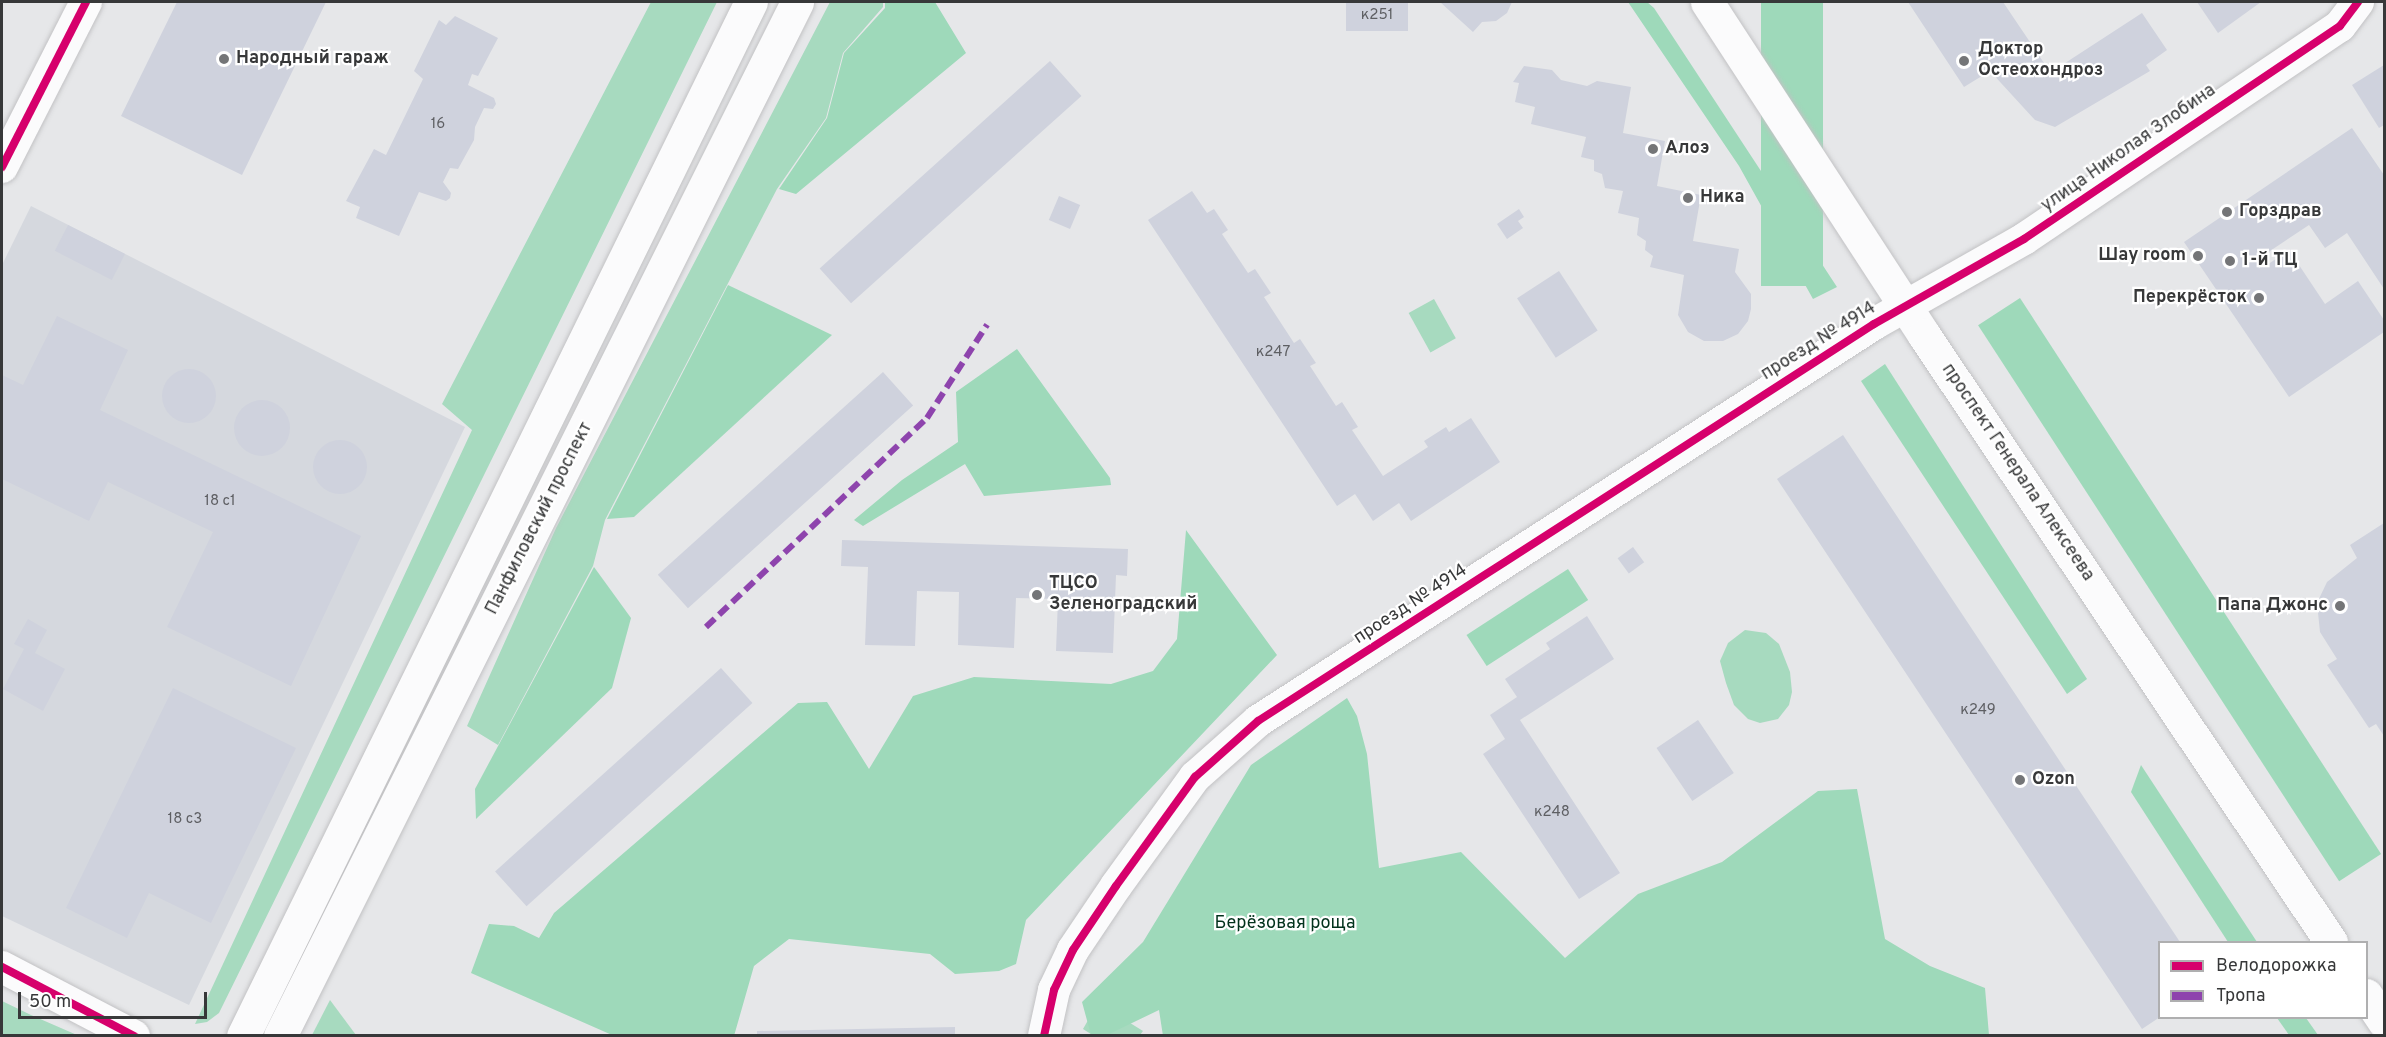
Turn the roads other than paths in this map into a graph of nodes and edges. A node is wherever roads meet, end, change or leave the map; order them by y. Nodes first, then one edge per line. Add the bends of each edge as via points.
1 (86, 2) edge
2 (751, 2) edge
3 (797, 2) edge
4 (1707, 2) edge
5 (2358, 2) edge
6 (2, 167) edge
7 (1906, 306) junction
8 (2330, 941) edge
9 (2, 967) edge
10 (2368, 996) edge
11 (2385, 1022) edge
12 (134, 1035) edge
13 (243, 1035) edge
14 (280, 1035) edge
15 (1044, 1035) edge

1 - 6 street
2 - 13 main road, Панфиловский проспект
3 - 14 main road, Панфиловский проспект
4 - 7 main road, проспект Генерала Алексеева
5 - 7 street, улица Николая Злобина via 2340,26 2024,239
7 - 8 main road, проспект Генерала Алексеева
7 - 15 street, проезд № 4914 via 1268,715 1220,752 1195,777 1073,950 1054,990
9 - 12 street
10 - 11 main road

